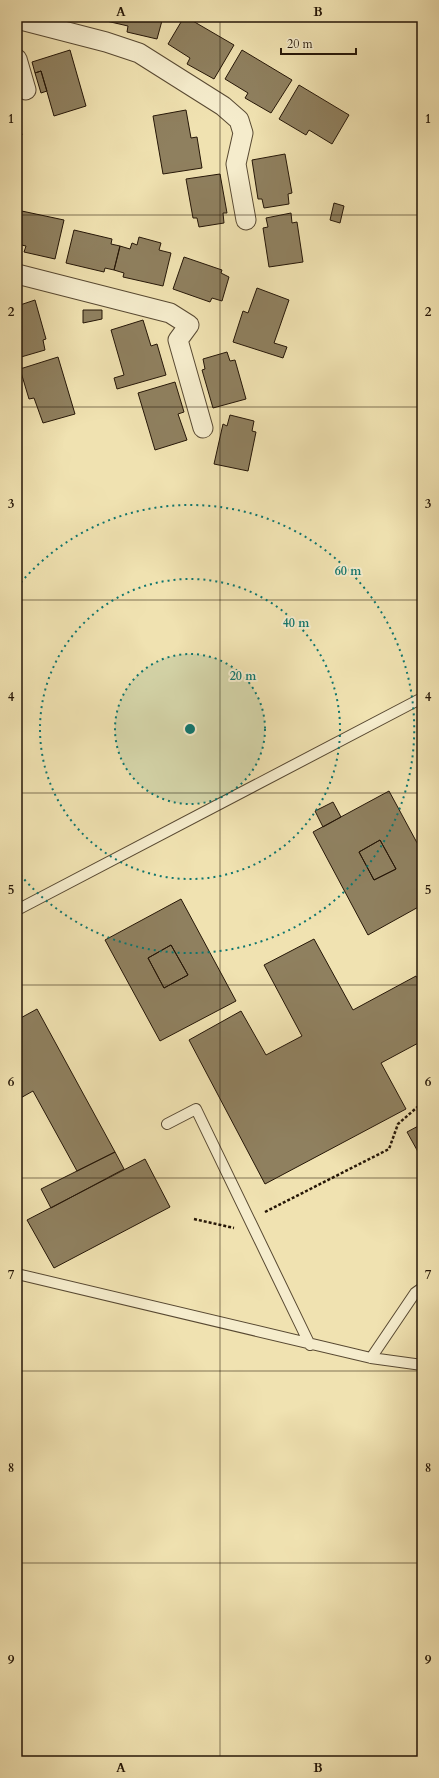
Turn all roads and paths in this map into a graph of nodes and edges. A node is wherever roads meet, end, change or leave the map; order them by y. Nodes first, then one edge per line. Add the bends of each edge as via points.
1 (17, 19) edge
2 (17, 59) edge
3 (26, 90) dead end
4 (246, 220) dead end
5 (17, 274) edge
6 (203, 428) dead end
7 (422, 698) edge
8 (17, 910) edge
9 (422, 1103) edge
10 (167, 1124) dead end
11 (194, 1218) dead end
12 (249, 1219) junction
13 (17, 1274) edge
14 (422, 1288) edge
15 (310, 1345) junction
16 (371, 1358) junction
17 (422, 1365) edge

1 - 4 street via 139,53 223,106 239,120 243,133 236,164
2 - 3 street
5 - 6 street via 170,313 189,325 178,340
7 - 8 lane
9 - 12 path via 398,1124 389,1149
10 - 12 lane via 196,1109
11 - 12 path via 232,1228
12 - 15 lane
13 - 15 lane
14 - 16 lane via 415,1293
15 - 16 lane
16 - 17 lane

